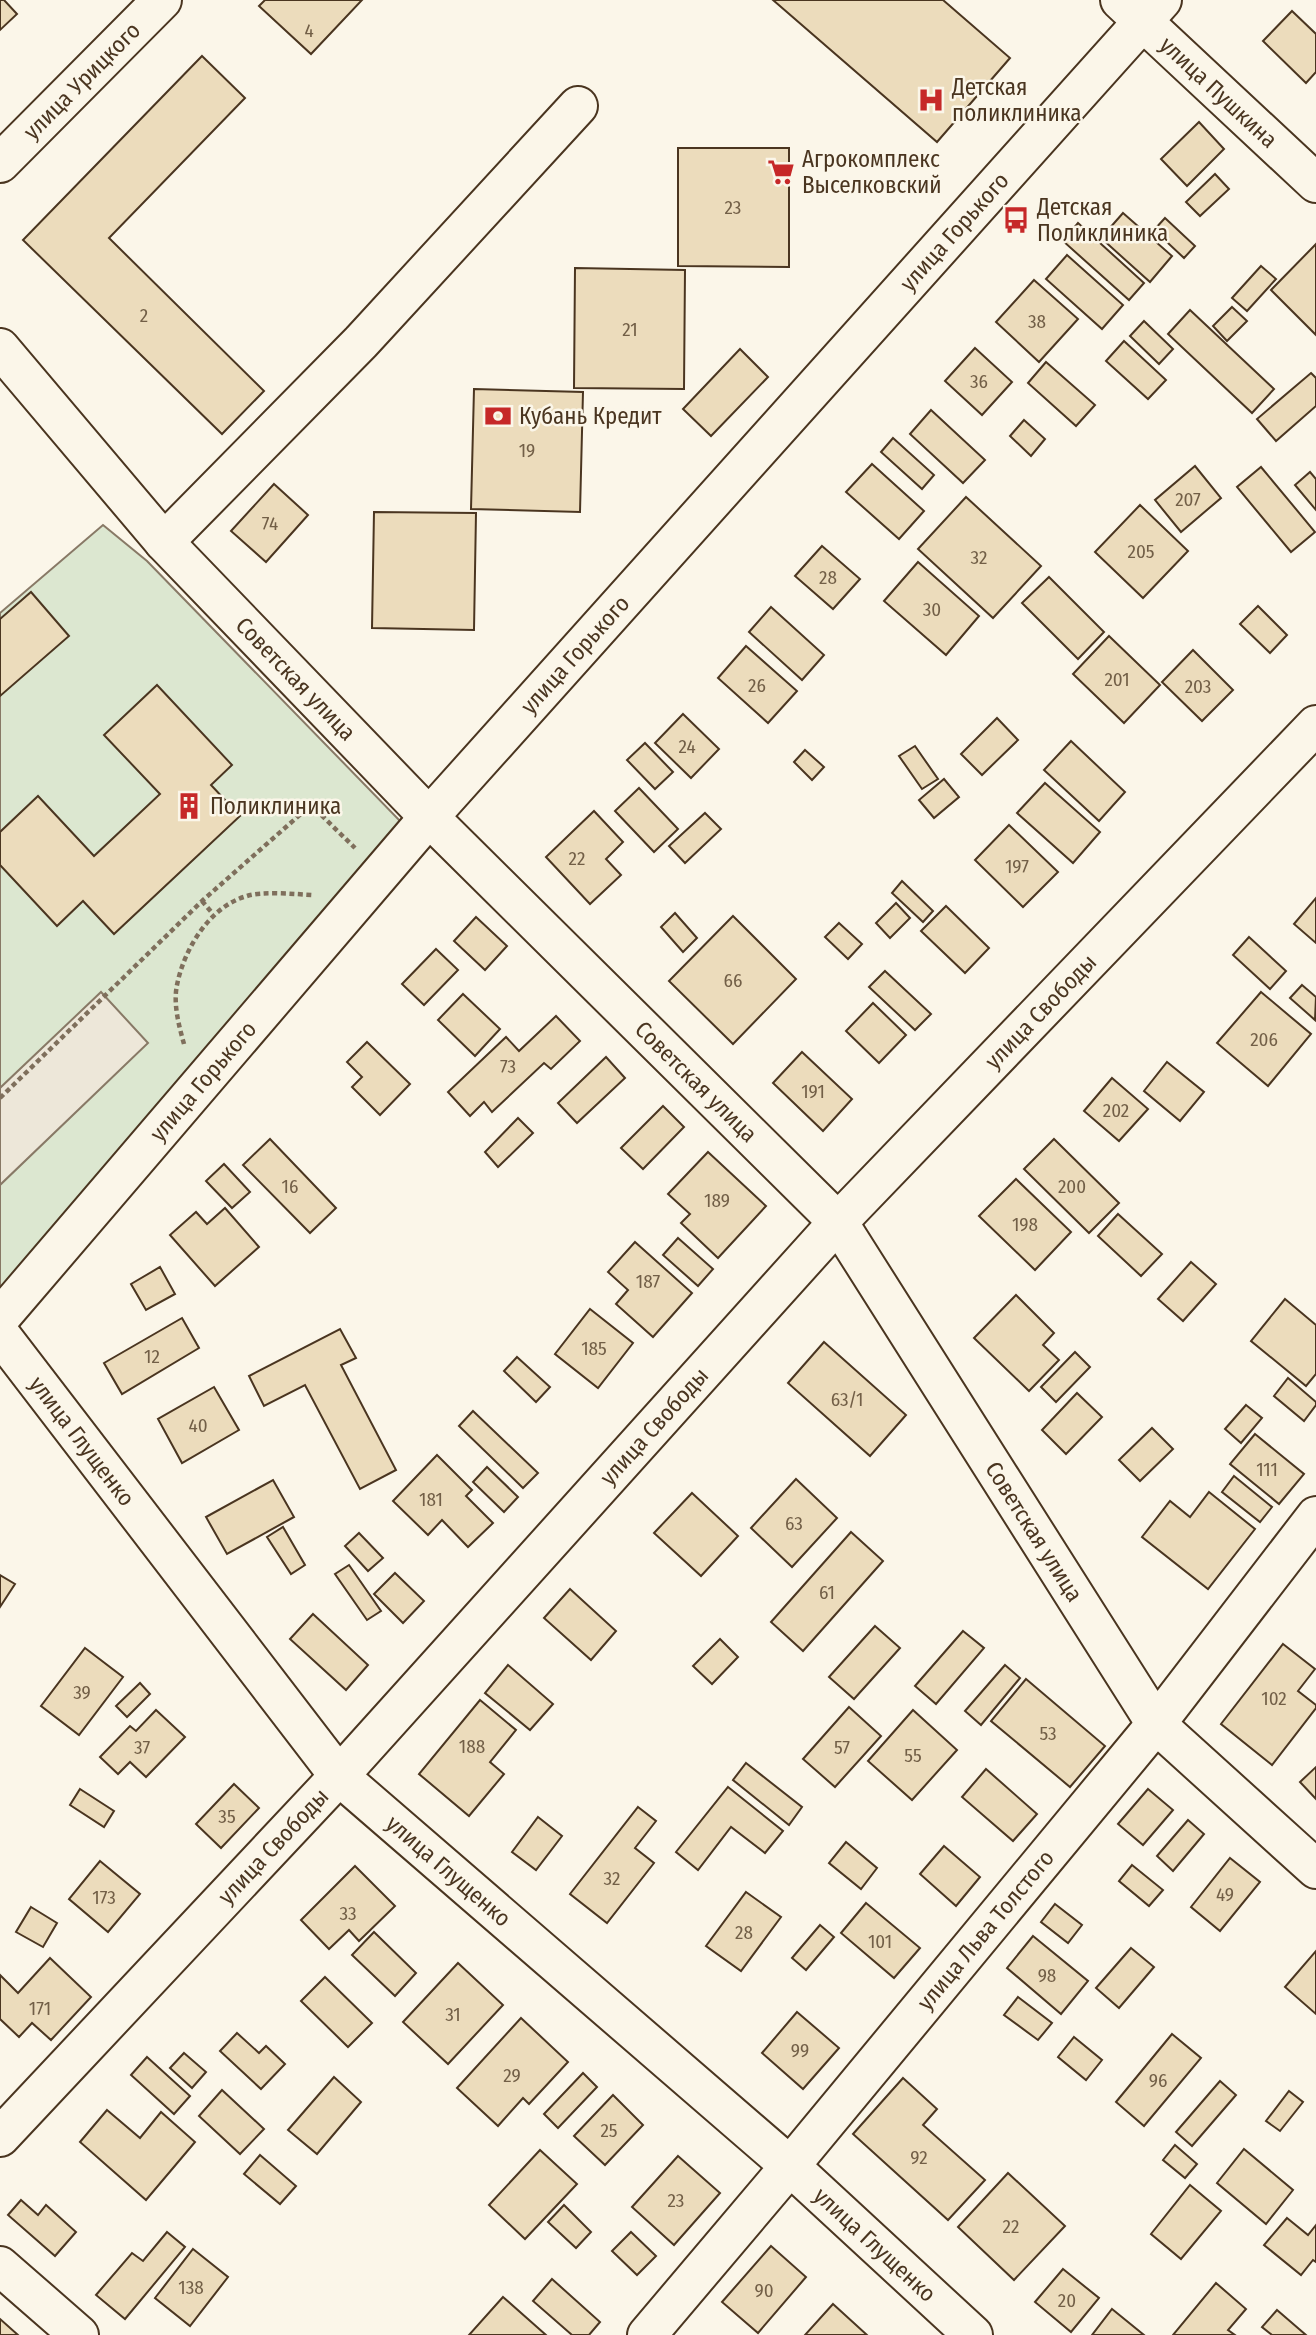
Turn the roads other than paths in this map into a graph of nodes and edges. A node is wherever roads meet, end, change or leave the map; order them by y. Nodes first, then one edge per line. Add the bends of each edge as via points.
1 (162, 0) edge
2 (1142, 7) edge
3 (578, 106) dead end
4 (0, 163) edge
5 (1316, 183) edge
6 (0, 348) edge
7 (164, 542) junction
8 (1316, 724) edge
9 (429, 817) junction
10 (838, 1222) junction
11 (0, 1318) edge
12 (0, 1334) edge
13 (1316, 1516) edge
14 (1156, 1724) junction
15 (339, 1776) junction
16 (1316, 1869) edge
17 (0, 2137) edge
18 (790, 2166) junction
19 (0, 2266) edge
20 (79, 2335) edge
21 (647, 2335) edge
22 (974, 2335) edge

1 - 4 street, улица Урицкого
2 - 5 street, улица Пушкина
2 - 9 street, улица Горького
3 - 7 street via 361,342
6 - 7 street, Советская улица
7 - 9 street, Советская улица
8 - 10 street, улица Свободы
9 - 10 street, Советская улица
9 - 11 street, улица Горького
10 - 14 street, Советская улица
10 - 15 street, улица Свободы
12 - 15 street, улица Глущенко
13 - 14 street, улица Льва Толстого
14 - 16 street, Советская улица
14 - 18 street, улица Льва Толстого
15 - 17 street, улица Свободы
15 - 18 street, улица Глущенко
18 - 21 street, улица Льва Толстого
18 - 22 street, улица Глущенко
19 - 20 street

